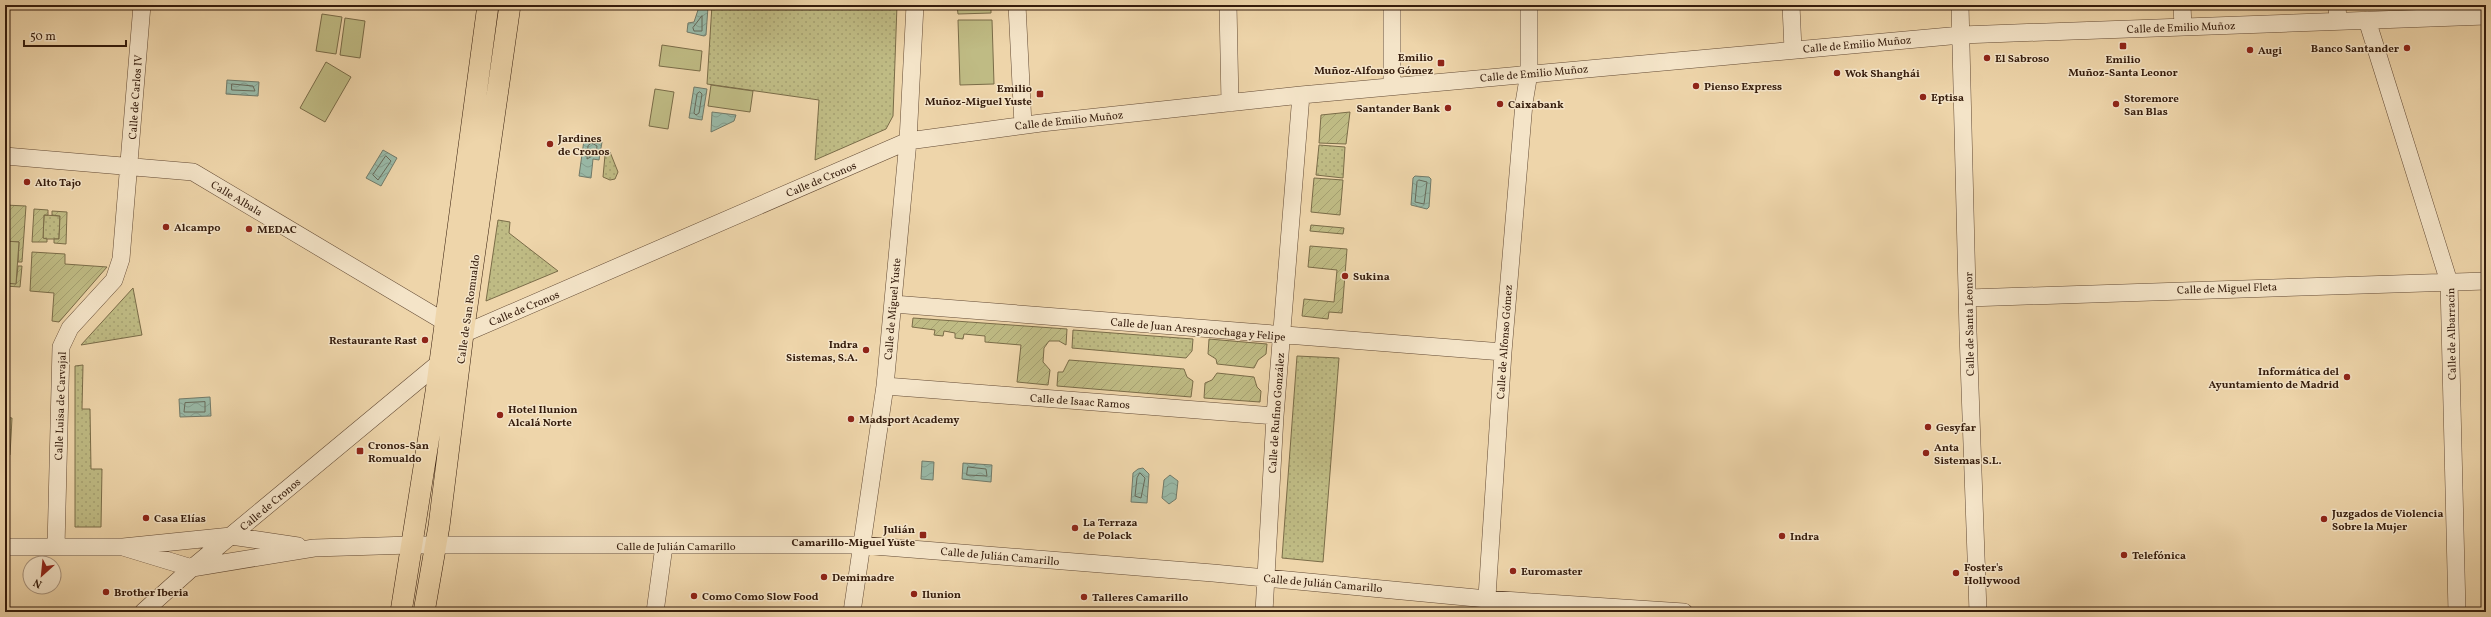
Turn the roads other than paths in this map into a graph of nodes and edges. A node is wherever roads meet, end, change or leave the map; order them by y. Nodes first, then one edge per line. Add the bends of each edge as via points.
1 (142, 5) edge
2 (488, 5) edge
3 (510, 5) edge
4 (915, 5) edge
5 (1017, 5) edge
6 (1228, 5) edge
7 (1392, 5) edge
8 (1529, 5) edge
9 (1791, 5) edge
10 (1960, 5) edge
11 (2182, 5) edge
12 (2481, 12) edge
13 (2338, 13) edge
14 (2367, 20) junction
15 (2184, 27) junction
16 (1962, 35) junction
17 (1793, 50) junction
18 (1529, 73) junction
19 (1392, 86) junction
20 (1301, 95) junction
21 (1230, 103) junction
22 (1023, 125) junction
23 (908, 141) junction
24 (5, 156) edge
25 (129, 165) junction
26 (2486, 281) edge
27 (2449, 282) junction
28 (1968, 298) junction
29 (893, 304) junction
30 (446, 322) junction
31 (463, 334) junction
32 (1281, 336) junction
33 (1503, 352) junction
34 (439, 363) junction
35 (885, 386) junction
36 (1275, 416) junction
37 (231, 536) junction
38 (411, 545) junction
39 (861, 545) junction
40 (436, 546) junction
41 (664, 546) junction
42 (5, 547) edge
43 (56, 547) junction
44 (123, 547) junction
45 (314, 548) junction
46 (192, 568) junction
47 (1266, 578) junction
48 (1487, 606) edge
49 (143, 612) edge
50 (401, 612) edge
51 (424, 612) edge
52 (655, 612) edge
53 (852, 612) edge
54 (1264, 612) edge
55 (1684, 612) edge
56 (1978, 612) edge
57 (2457, 612) edge

1 - 25 street, Calle de Carlos IV
2 - 30 main road, Calle de San Romualdo
3 - 31 main road, Calle de San Romualdo
4 - 23 street, Calle de Miguel Yuste
5 - 22 street
6 - 21 street
7 - 19 street
8 - 18 street, Calle de Alfonso Gómez
9 - 17 street
10 - 16 street, Calle de Santa Leonor
11 - 15 street
12 - 14 street, Calle de Emilio Muñoz
13 - 14 street, Calle de Emilio Muñoz
13 - 15 street, Calle de Emilio Muñoz
14 - 27 street, Calle de Albarracín
15 - 16 street, Calle de Emilio Muñoz
16 - 17 street, Calle de Emilio Muñoz
16 - 28 street, Calle de Santa Leonor
17 - 18 street, Calle de Emilio Muñoz
18 - 19 street, Calle de Emilio Muñoz
18 - 33 street, Calle de Alfonso Gómez via 1524,103
19 - 20 street, Calle de Emilio Muñoz
20 - 21 street, Calle de Emilio Muñoz
20 - 32 street, Calle de Rufino González
21 - 22 street, Calle de Emilio Muñoz
22 - 23 street, Calle de Emilio Muñoz
23 - 29 street, Calle de Miguel Yuste
23 - 31 street, Calle de Cronos
24 - 25 street, Calle Albala
25 - 30 street, Calle Albala via 193,172
25 - 43 street, Calle Luisa de Carvajal via 121,259 114,280 70,328 61,347
26 - 27 street, Calle de Miguel Fleta
27 - 28 street, Calle de Miguel Fleta
27 - 57 street, Calle de Albarracín
28 - 56 street, Calle de Santa Leonor
29 - 32 street, Calle de Juan Arespacochaga y Felipe
29 - 35 street, Calle de Miguel Yuste
30 - 31 street, Calle Albala
30 - 34 main road, Calle de San Romualdo
31 - 34 street, Calle de Cronos
31 - 40 main road, Calle de San Romualdo
32 - 33 street, Calle de Juan Arespacochaga y Felipe
32 - 36 street, Calle de Rufino González
33 - 48 street, Calle de Alfonso Gómez
34 - 37 street, Calle de Cronos
34 - 38 main road, Calle de San Romualdo
35 - 36 street, Calle de Isaac Ramos
35 - 39 street, Calle de Miguel Yuste
36 - 47 street, Calle de Rufino González
37 - 44 street, Calle de Julián Camarillo
37 - 45 street, Calle de Julián Camarillo
37 - 46 street, Calle de Cronos
38 - 40 street, Calle de Julián Camarillo
38 - 45 street, Calle de Julián Camarillo
38 - 50 main road, Calle de San Romualdo
39 - 41 street, Calle de Julián Camarillo
39 - 47 street, Calle de Julián Camarillo
39 - 53 street, Calle de Miguel Yuste
40 - 41 street, Calle de Julián Camarillo
40 - 51 main road, Calle de San Romualdo
41 - 52 street
42 - 43 street, Calle de Julián Camarillo
43 - 44 street, Calle de Julián Camarillo
44 - 46 street, Calle de Julián Camarillo
45 - 46 street, Calle de Julián Camarillo
46 - 49 street, Calle de Cronos
47 - 48 street, Calle de Julián Camarillo
47 - 54 street, Calle de Rufino González
48 - 55 street, Calle de Julián Camarillo

